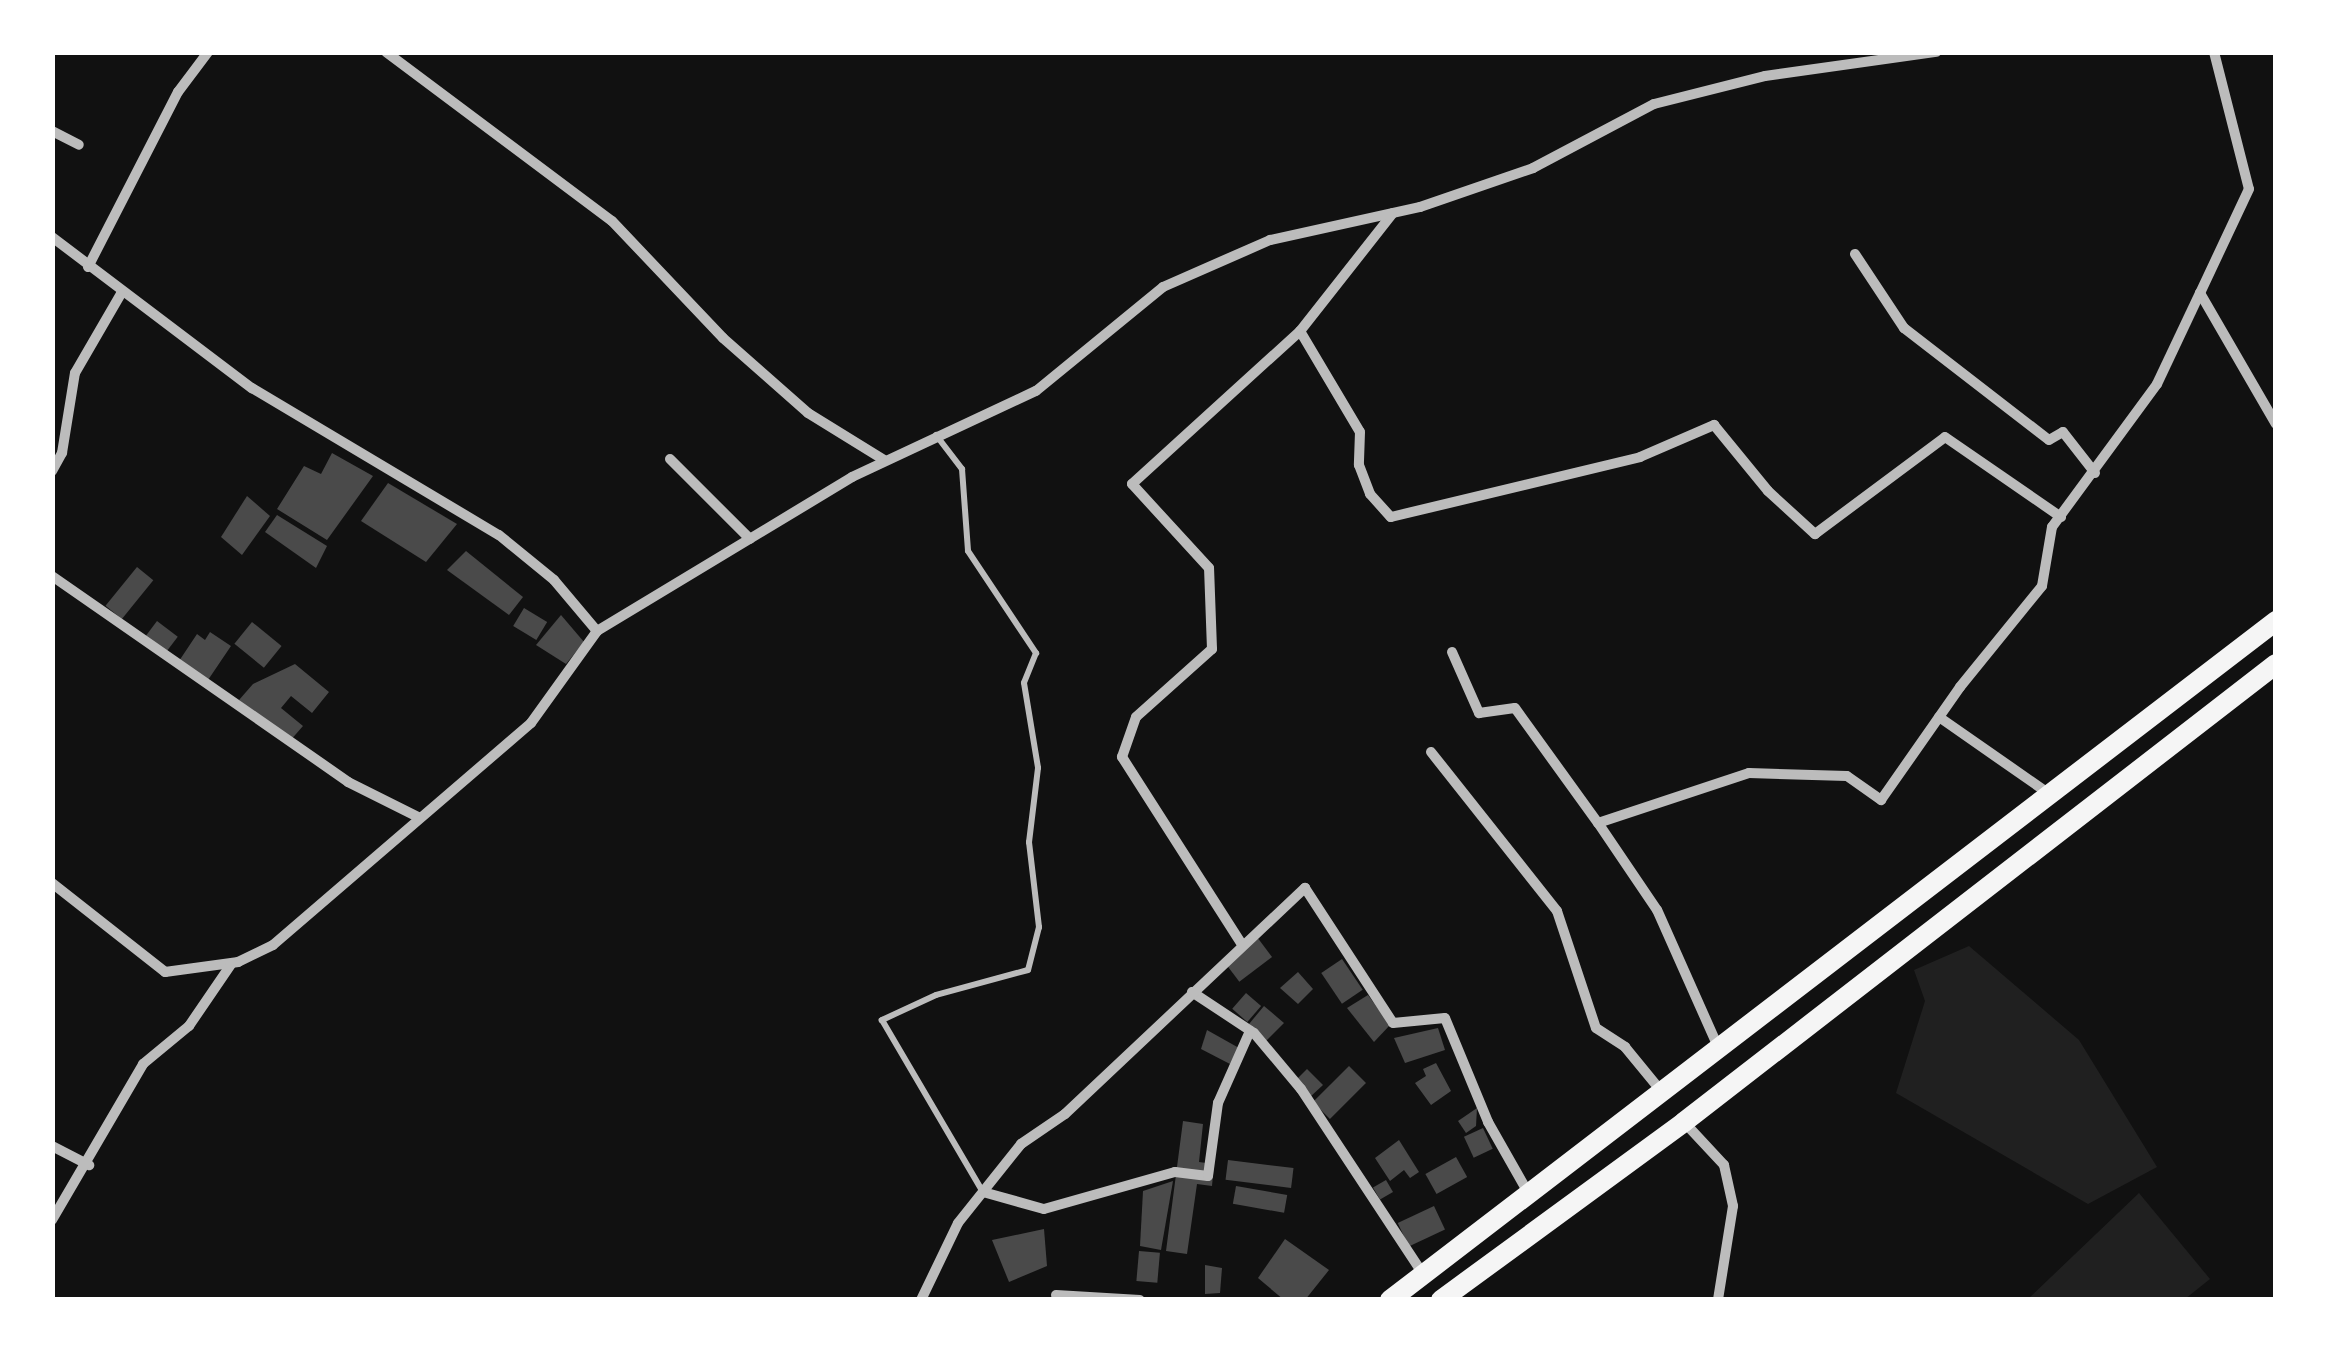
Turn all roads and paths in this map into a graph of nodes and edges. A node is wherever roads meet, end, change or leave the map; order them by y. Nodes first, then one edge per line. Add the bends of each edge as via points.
1 (208, 52) edge
2 (386, 52) edge
3 (1936, 52) edge
4 (2214, 52) edge
5 (52, 132) edge
6 (79, 146) dead end
7 (1393, 213) junction
8 (52, 237) edge
9 (1855, 254) dead end
10 (88, 267) junction
11 (122, 292) junction
12 (2200, 293) junction
13 (1300, 331) junction
14 (2276, 424) edge
15 (936, 434) junction
16 (670, 460) dead end
17 (884, 460) junction
18 (52, 471) edge
19 (2095, 472) junction
20 (2060, 516) junction
21 (750, 539) junction
22 (52, 576) edge
23 (2276, 621) edge
24 (597, 631) junction
25 (1452, 652) dead end
26 (2276, 664) edge
27 (1939, 717) junction
28 (1431, 752) dead end
29 (2048, 792) junction
30 (420, 818) junction
31 (1598, 822) junction
32 (52, 883) edge
33 (1240, 943) junction
34 (232, 963) junction
35 (1192, 992) junction
36 (1250, 1031) junction
37 (1719, 1049) junction
38 (1662, 1093) junction
39 (1684, 1122) junction
40 (52, 1146) edge
41 (89, 1165) junction
42 (983, 1192) junction
43 (1530, 1197) junction
44 (52, 1220) edge
45 (1424, 1275) junction
46 (1056, 1296) dead end
47 (920, 1300) edge
48 (1140, 1300) edge
49 (1390, 1300) edge
50 (1441, 1300) edge
51 (1718, 1300) edge

1 - 10 street via 178,92
2 - 17 street via 612,222 723,338 808,413
3 - 7 street via 1765,76 1654,104 1533,168
4 - 12 street via 2249,189
5 - 6 street
7 - 13 street
7 - 15 street via 1270,240 1163,287 1036,392
8 - 10 street
9 - 19 street via 1904,328 2048,440 2063,432
10 - 11 street
11 - 18 street via 75,373 62,452
11 - 24 street via 252,388 499,535 554,580
12 - 14 street
12 - 19 street via 2158,384
13 - 20 street via 1360,432 1359,465 1370,494 1391,516 1640,457 1714,425 1768,491 1815,534 1946,436
13 - 33 street via 1132,484 1209,568 1212,648 1136,717 1122,756
15 - 17 street
15 - 42 lane via 962,469 968,551 1036,653 1024,683 1038,768 1029,842 1039,927 1028,970 936,995 882,1020
16 - 21 street
17 - 21 street
19 - 20 street
20 - 27 street via 2052,526 2042,586
21 - 24 street
22 - 30 street via 348,782
23 - 29 main road
24 - 30 street via 530,723
25 - 31 street via 1480,713 1515,708
26 - 39 main road
27 - 29 street
27 - 31 street via 1881,800 1847,776 1749,774
28 - 38 street via 1557,911 1596,1028 1625,1047
29 - 37 main road
30 - 34 street via 273,945
31 - 37 street via 1657,910
32 - 34 street via 164,972
33 - 35 street
33 - 43 street via 1305,888 1393,1022 1445,1018 1488,1122
34 - 41 street via 189,1026 142,1064
35 - 36 street
35 - 42 street via 1065,1114 1021,1144
36 - 42 street via 1218,1103 1208,1176 1175,1172 1044,1209
36 - 45 street via 1348,1154
37 - 38 main road
38 - 39 main road
38 - 43 main road
39 - 50 main road
39 - 51 street via 1724,1166 1733,1206
40 - 41 street
41 - 44 street
42 - 47 street via 958,1224
43 - 45 main road
45 - 49 main road
46 - 48 street

